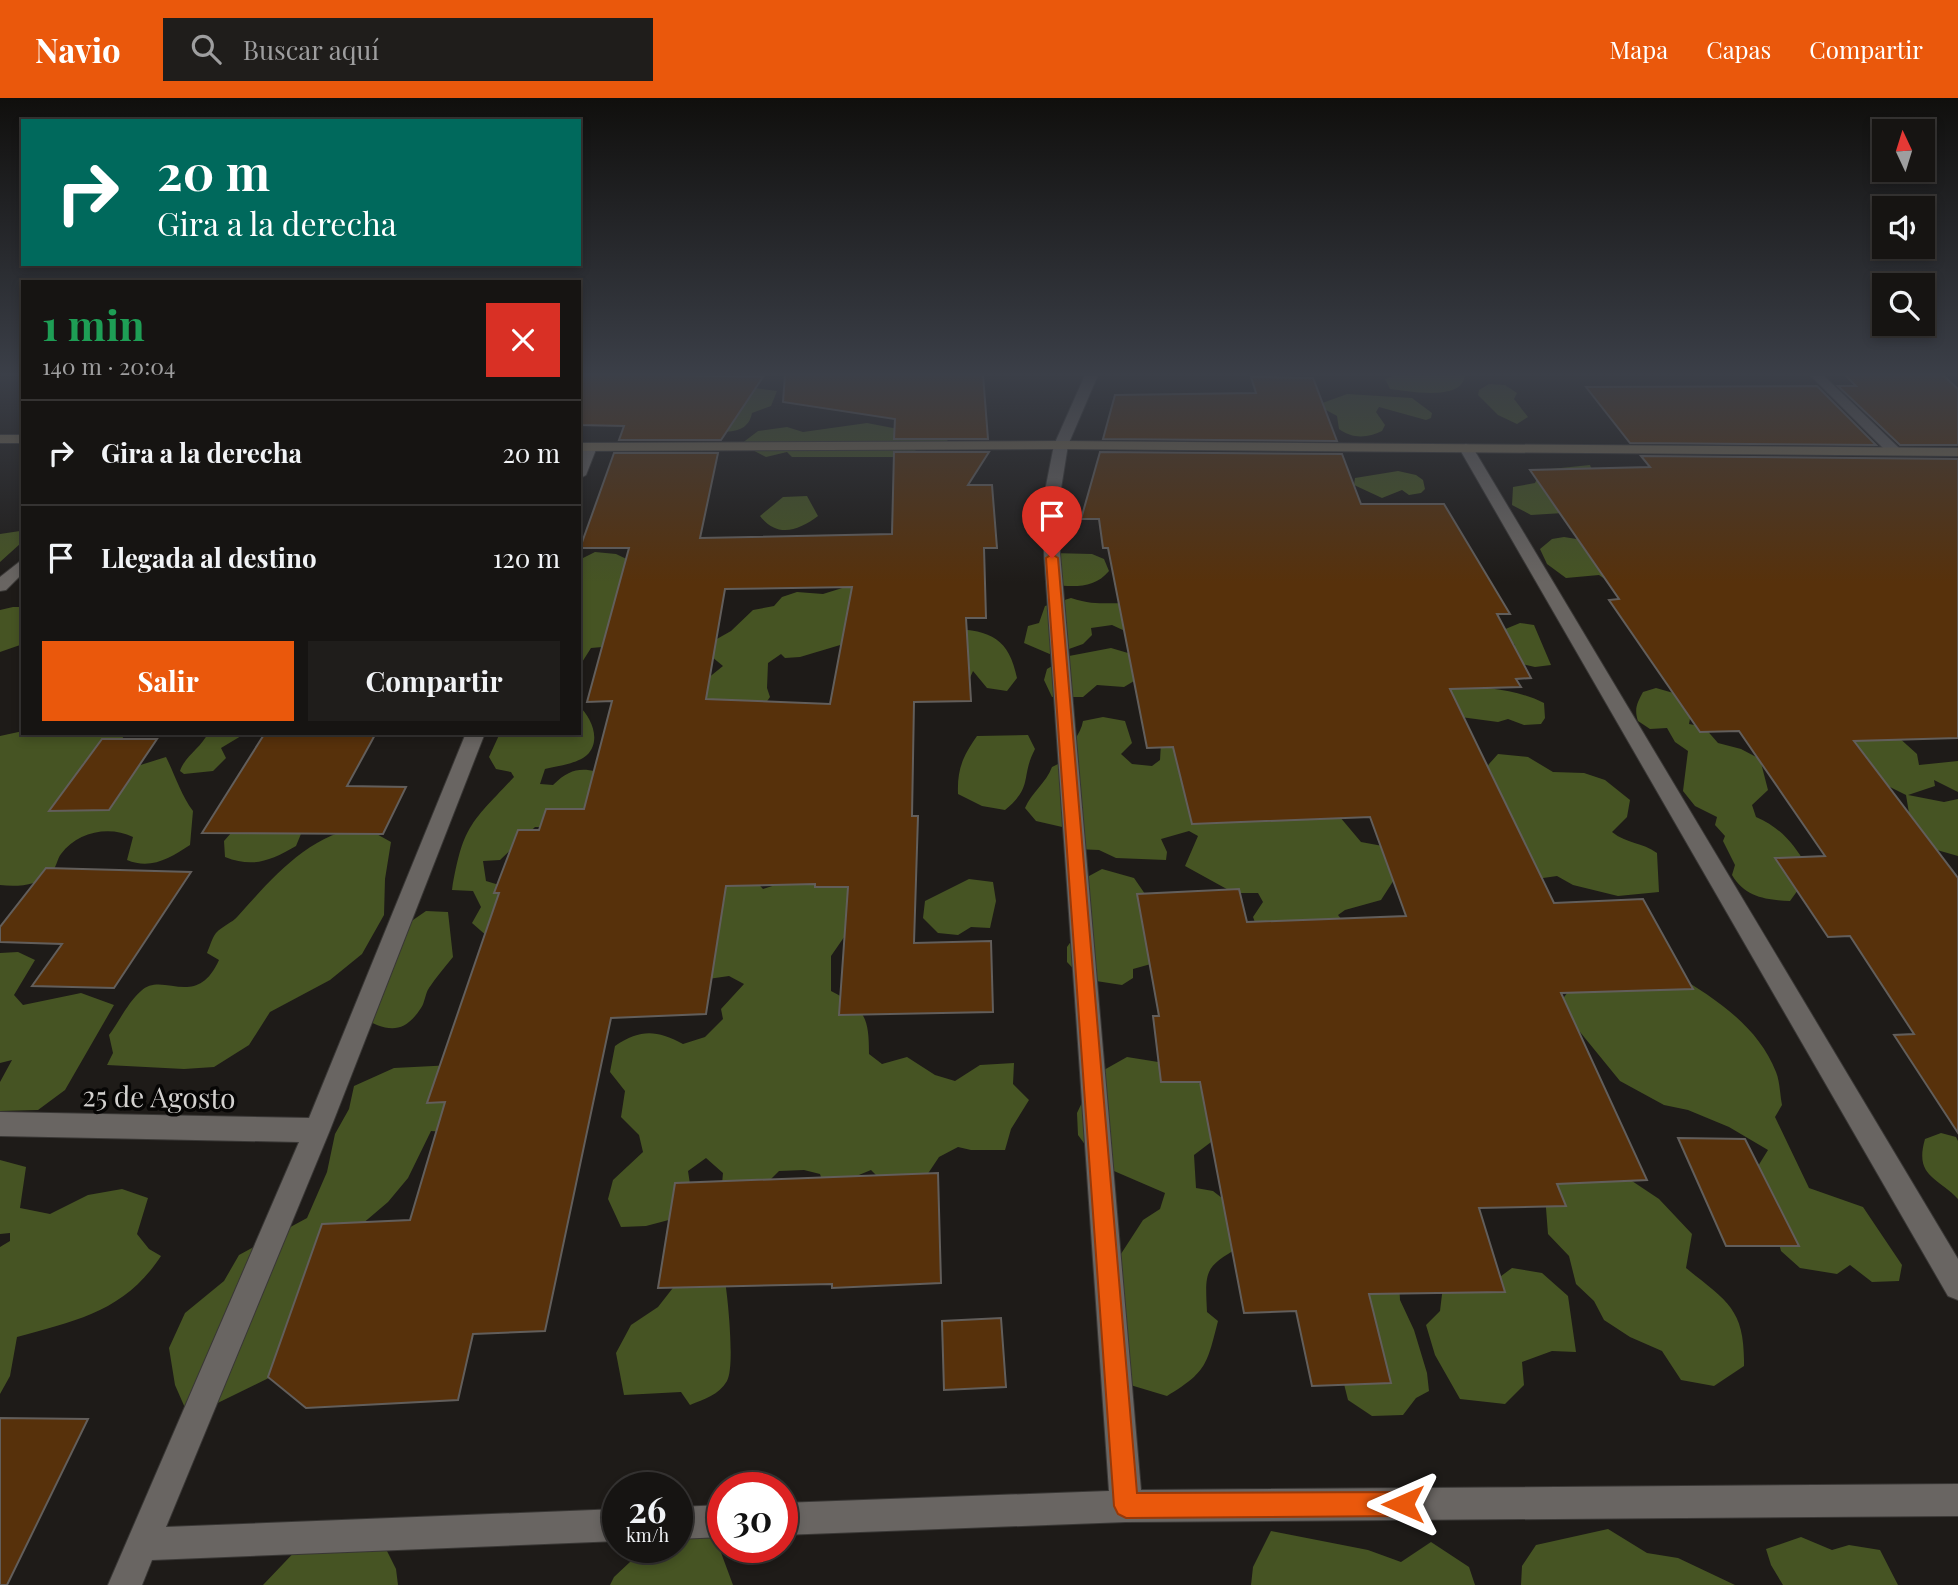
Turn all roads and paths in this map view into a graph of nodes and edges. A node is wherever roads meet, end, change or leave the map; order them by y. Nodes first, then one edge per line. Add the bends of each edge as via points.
1 (1887, 444) edge
2 (1061, 445) junction
3 (585, 447) edge
4 (1466, 448) junction
5 (1894, 451) junction
6 (1958, 452) edge
7 (581, 466) edge
8 (21, 566) edge
9 (0, 586) edge
10 (475, 735) edge
11 (0, 1124) edge
12 (317, 1130) junction
13 (1958, 1286) edge
14 (1958, 1500) edge
15 (1126, 1506) junction
16 (798, 1518) edge
17 (602, 1526) edge
18 (143, 1544) junction
19 (125, 1585) edge

1 - 5 street
2 - 3 street
2 - 4 street
2 - 15 street via 1051,501 1052,558
3 - 7 street
4 - 5 street
4 - 13 street
5 - 6 street
8 - 9 street
10 - 12 street
11 - 12 street, 25 de Agosto
12 - 18 street
14 - 15 street
15 - 16 street
17 - 18 street
18 - 19 street

